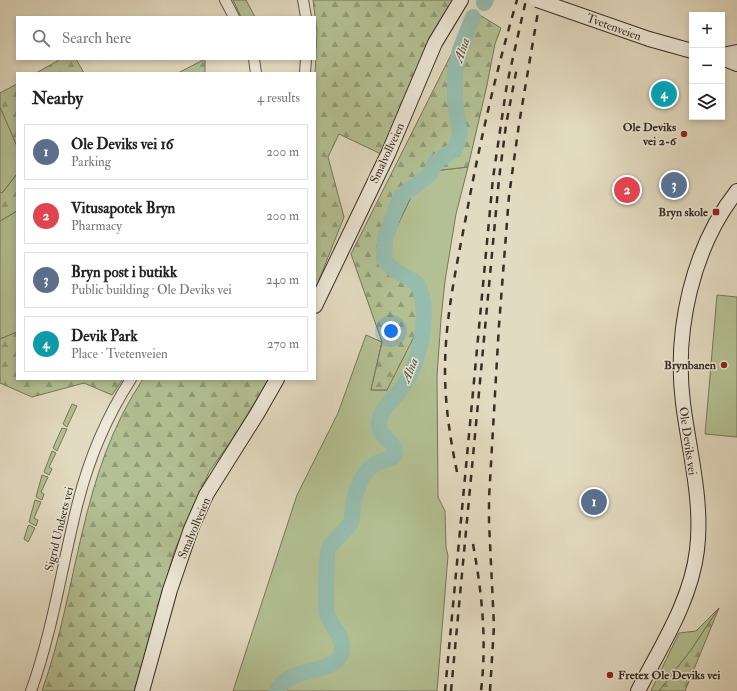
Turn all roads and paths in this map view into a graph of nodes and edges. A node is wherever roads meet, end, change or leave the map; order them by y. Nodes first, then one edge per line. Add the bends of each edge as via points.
1 (225, 0) edge
2 (303, 0) edge
3 (461, 0) edge
4 (537, 0) edge
5 (233, 16) edge
6 (306, 16) edge
7 (689, 50) edge
8 (737, 52) edge
9 (725, 54) edge
10 (725, 59) edge
11 (254, 60) edge
12 (306, 60) edge
13 (737, 64) edge
14 (256, 72) edge
15 (305, 72) edge
16 (737, 191) edge
17 (316, 304) edge
18 (130, 380) edge
19 (276, 380) edge
20 (31, 691) edge
21 (142, 691) edge
22 (638, 691) edge

1 - 5 street
2 - 6 street
3 - 17 street, Smalvollveien via 435,43 388,154
4 - 7 street, Tvetenveien, bridge via 649,40
8 - 9 street
10 - 13 street
11 - 14 street
12 - 15 street
16 - 22 street, Ole Deviks vei via 715,226 696,268 682,330 681,385 698,525 694,564 684,601
18 - 20 street, Sigrid Undsets vei via 112,412 84,481 45,647
19 - 21 street, Smalvollveien via 206,495 194,522 172,584

